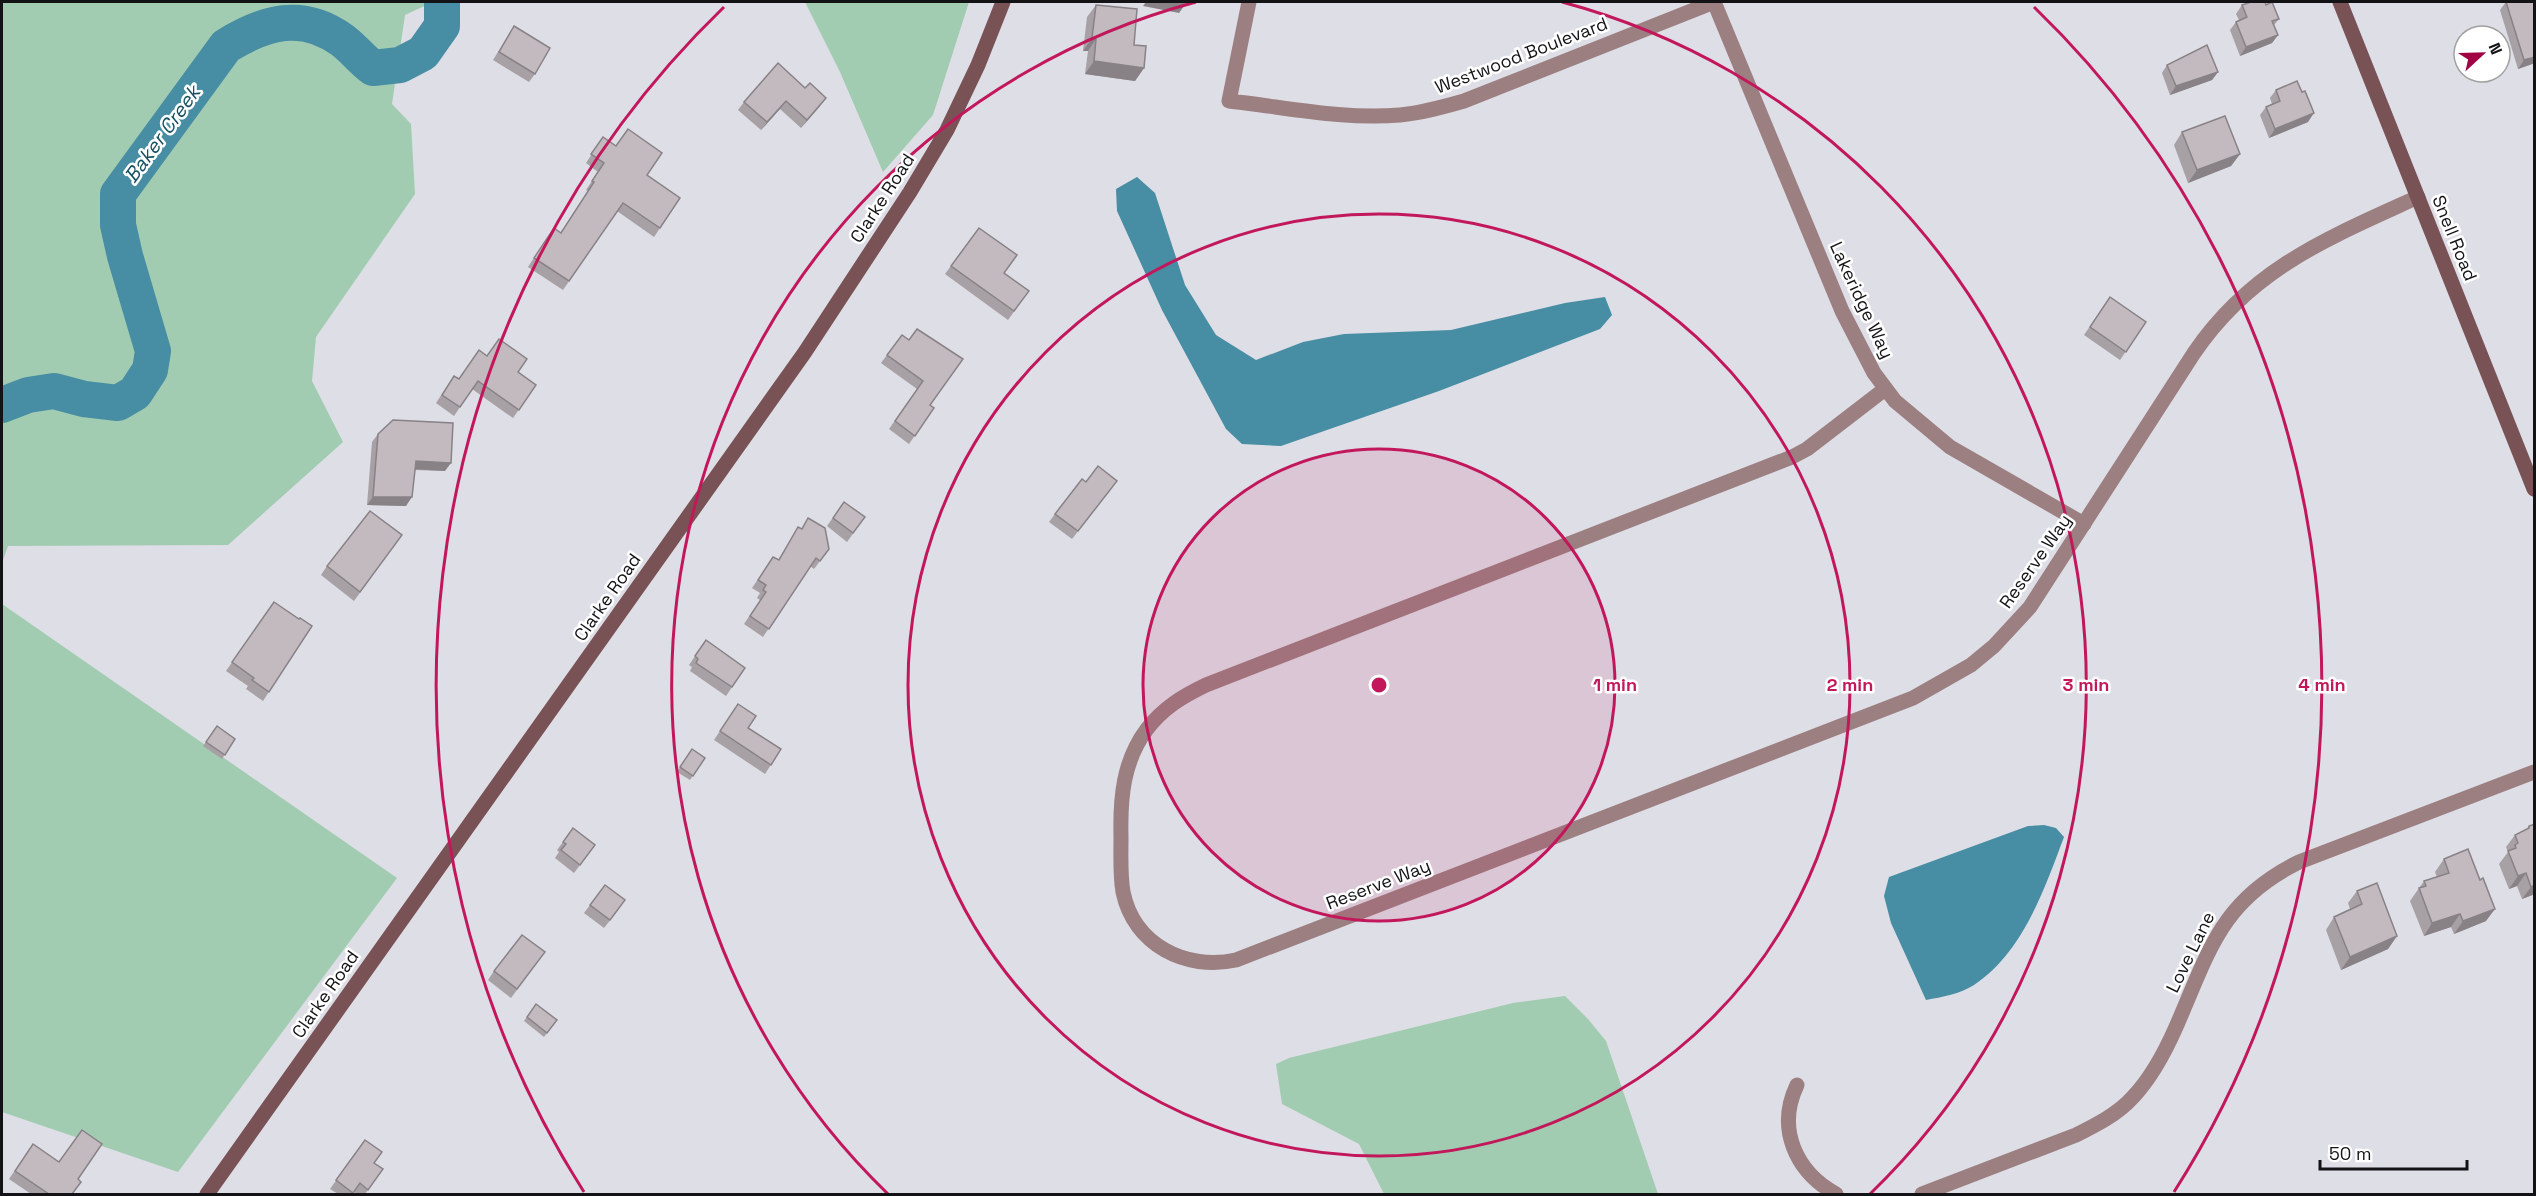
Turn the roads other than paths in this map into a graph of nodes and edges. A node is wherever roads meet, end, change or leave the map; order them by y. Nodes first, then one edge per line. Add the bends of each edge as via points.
1 (1003, 2) edge
2 (1249, 2) edge
3 (1714, 2) edge
4 (2340, 2) edge
5 (2418, 197) junction
6 (1885, 389) junction
7 (2535, 489) edge
8 (2084, 525) junction
9 (2535, 772) edge
10 (1797, 1085) dead end
11 (207, 1194) edge
12 (1836, 1194) edge
13 (1922, 1194) edge

1 - 11 street, Clarke Road via 947,130 805,352
2 - 3 street, Westwood Boulevard via 1229,100 1359,115 1425,111 1464,100
3 - 6 street, Lakeridge Way via 1842,311
4 - 5 street, Snell Road
5 - 7 street, Snell Road
5 - 8 street, Reserve Way via 2287,261 2235,303 2200,345
6 - 8 street, Lakeridge Way via 1908,414 1950,447
6 - 8 street, Reserve Way via 1807,449 1784,460 1206,685 1170,705 1147,729 1132,755 1120,798 1122,884 1139,927 1157,945 1184,959 1214,963 1236,960 1913,698 1954,676 2002,638 2045,587
9 - 13 street, Love Lane via 2299,862 2269,878 2242,901 2221,929 2169,1042 2132,1099 2076,1135
10 - 12 street via 1787,1120 1792,1144 1812,1178

